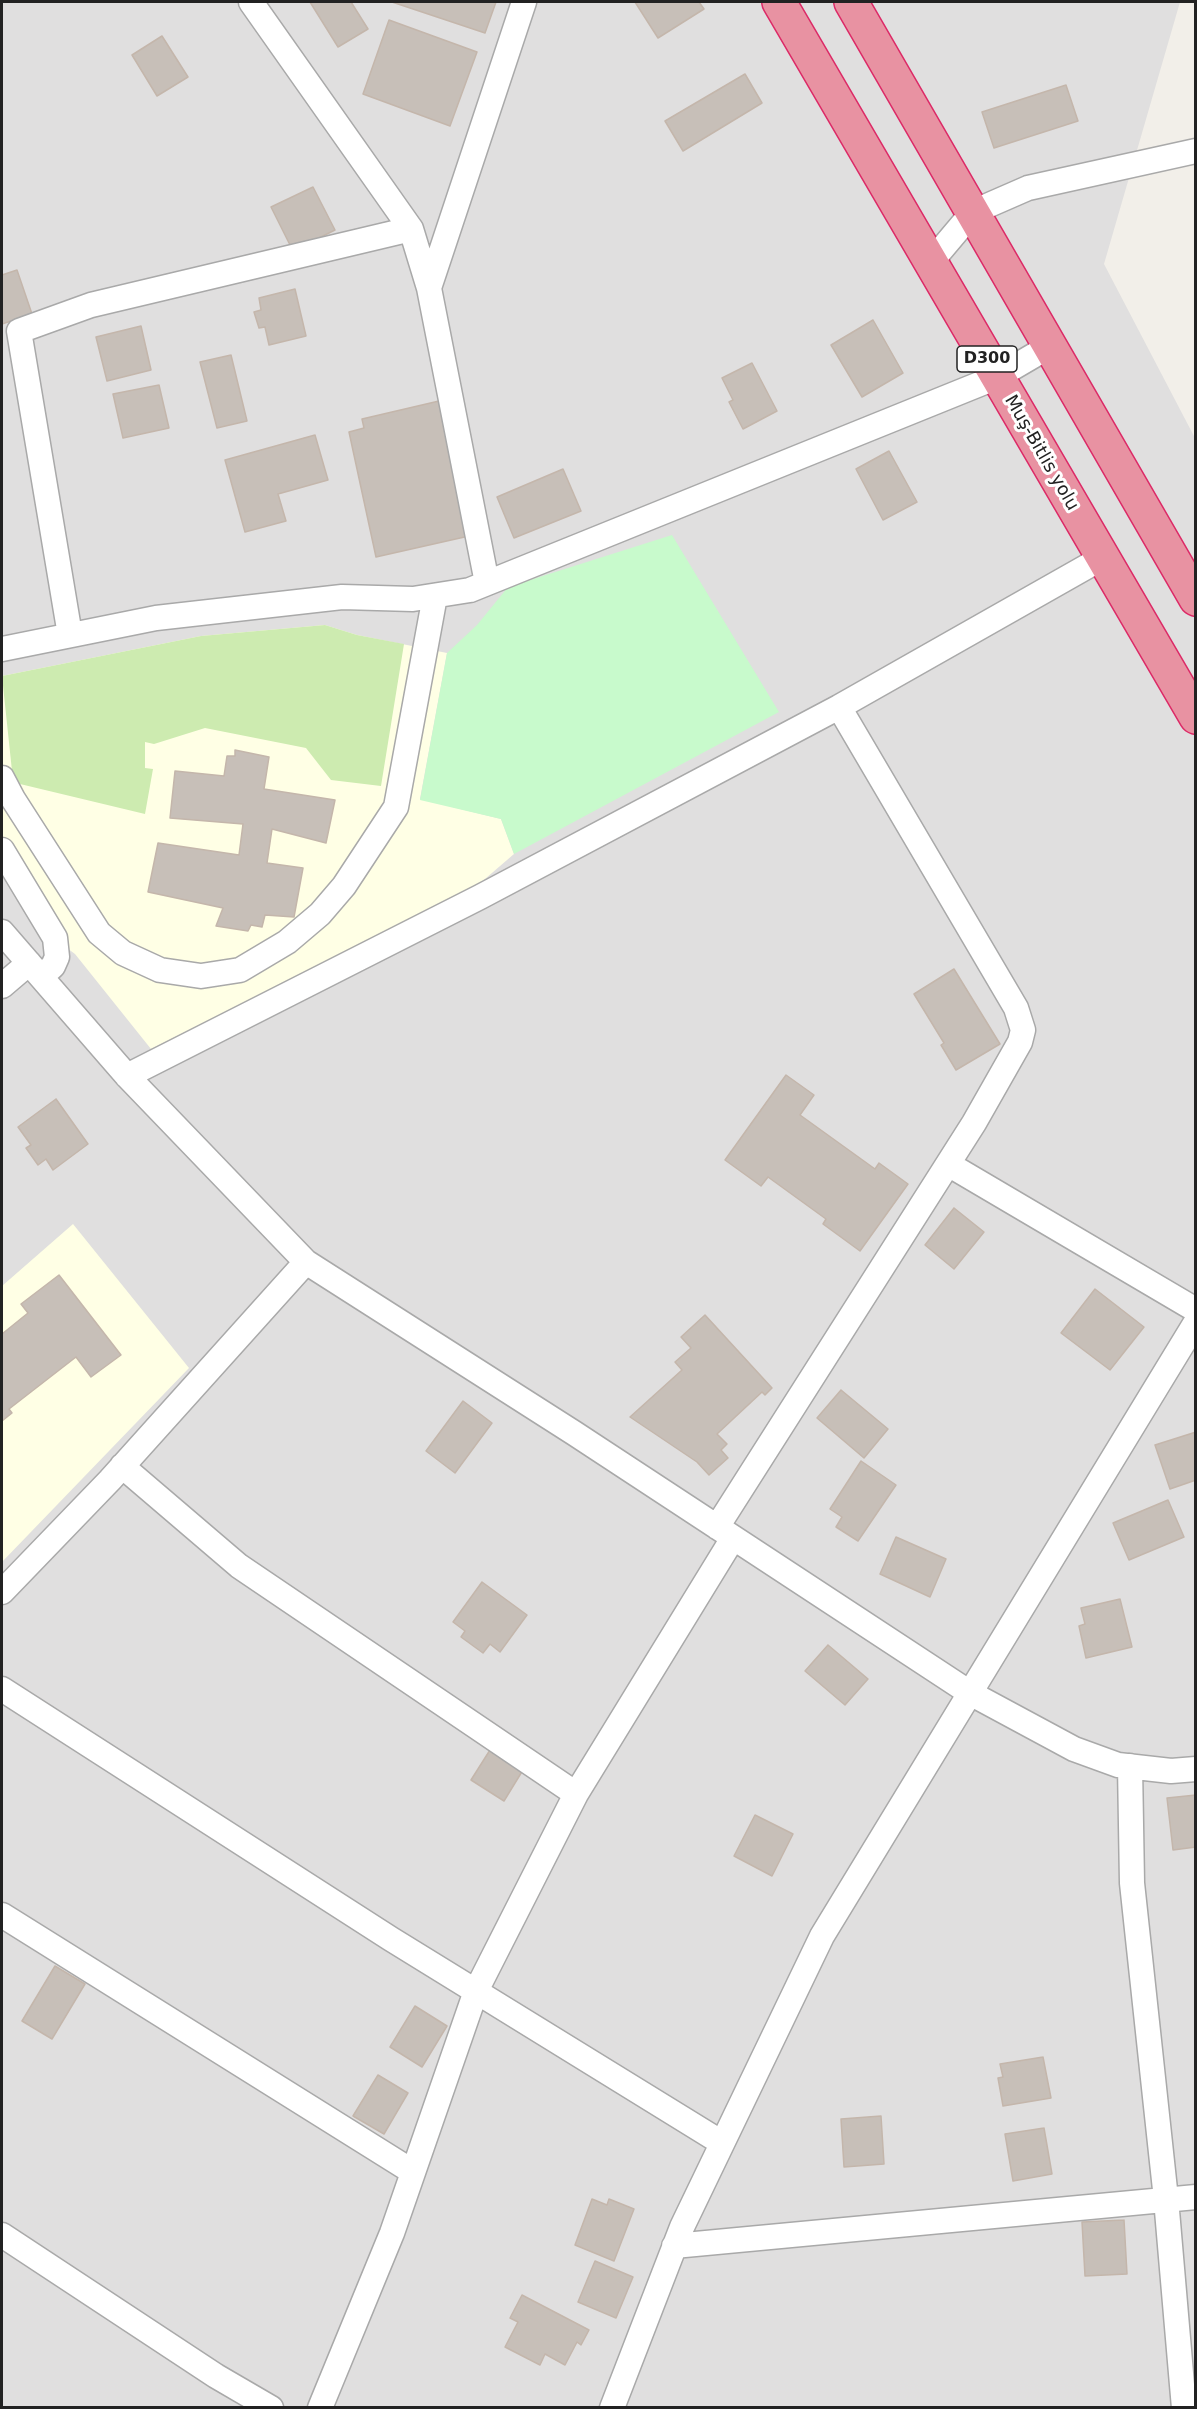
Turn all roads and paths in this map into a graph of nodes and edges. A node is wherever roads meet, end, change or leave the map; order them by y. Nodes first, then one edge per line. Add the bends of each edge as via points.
1 (251, 2) edge
2 (524, 2) edge
3 (779, 2) edge
4 (851, 2) edge
5 (1196, 151) edge
6 (973, 212) junction
7 (411, 229) junction
8 (930, 262) junction
9 (429, 288) junction
10 (1050, 346) junction
11 (997, 377) junction
12 (1102, 558) junction
13 (487, 583) junction
14 (435, 596) junction
15 (1196, 599) edge
16 (70, 635) junction
17 (2, 649) edge
18 (839, 707) junction
19 (1196, 717) edge
20 (3, 783) edge
21 (2, 850) edge
22 (2, 932) edge
23 (35, 970) junction
24 (2, 986) edge
25 (127, 1076) junction
26 (948, 1164) junction
27 (306, 1262) junction
28 (1196, 1310) edge
29 (1196, 1322) edge
30 (122, 1466) junction
31 (725, 1533) junction
32 (2, 1592) edge
33 (2, 1689) edge
34 (970, 1693) junction
35 (1130, 1766) junction
36 (1196, 1769) edge
37 (576, 1794) junction
38 (2, 1915) edge
39 (476, 1991) junction
40 (722, 2143) junction
41 (413, 2172) junction
42 (1196, 2197) edge
43 (1166, 2199) junction
44 (2, 2235) edge
45 (674, 2246) junction
46 (271, 2408) edge
47 (320, 2408) edge
48 (612, 2408) edge
49 (1184, 2408) edge

1 - 7 street
2 - 9 street
3 - 8 highway, Muş-Bitlis yolu / D300
4 - 6 highway
5 - 6 street via 1028,188
6 - 8 street
6 - 10 highway
7 - 9 street
7 - 16 street via 91,305 19,331
8 - 11 highway, Muş-Bitlis yolu / D300
9 - 13 street
10 - 11 street
10 - 15 highway
11 - 12 highway, Muş-Bitlis yolu / D300
11 - 13 street
12 - 18 street
12 - 19 highway, Muş-Bitlis yolu / D300
13 - 14 street
14 - 16 street via 330,598 156,618
14 - 20 street via 396,807 345,886 320,914 287,942 240,970 201,976 160,970 123,953 99,933
16 - 17 street
18 - 25 street via 480,897
18 - 26 street via 1022,1022 1020,1042
21 - 23 street via 55,938 57,957 53,966
22 - 23 street
23 - 24 street
23 - 25 street
25 - 27 street
26 - 28 street
26 - 31 street
27 - 30 street
27 - 31 street
29 - 34 street
30 - 32 street
30 - 37 street via 240,1566
31 - 34 street
31 - 37 street
33 - 39 street
34 - 35 street via 1074,1749
34 - 40 street via 822,1936
35 - 36 street via 1171,1771
35 - 43 street via 1132,1882
37 - 39 street
38 - 41 street
39 - 40 street
39 - 41 street
40 - 45 street
41 - 47 street
42 - 43 street
43 - 45 street
43 - 49 street
44 - 46 street
45 - 48 street

